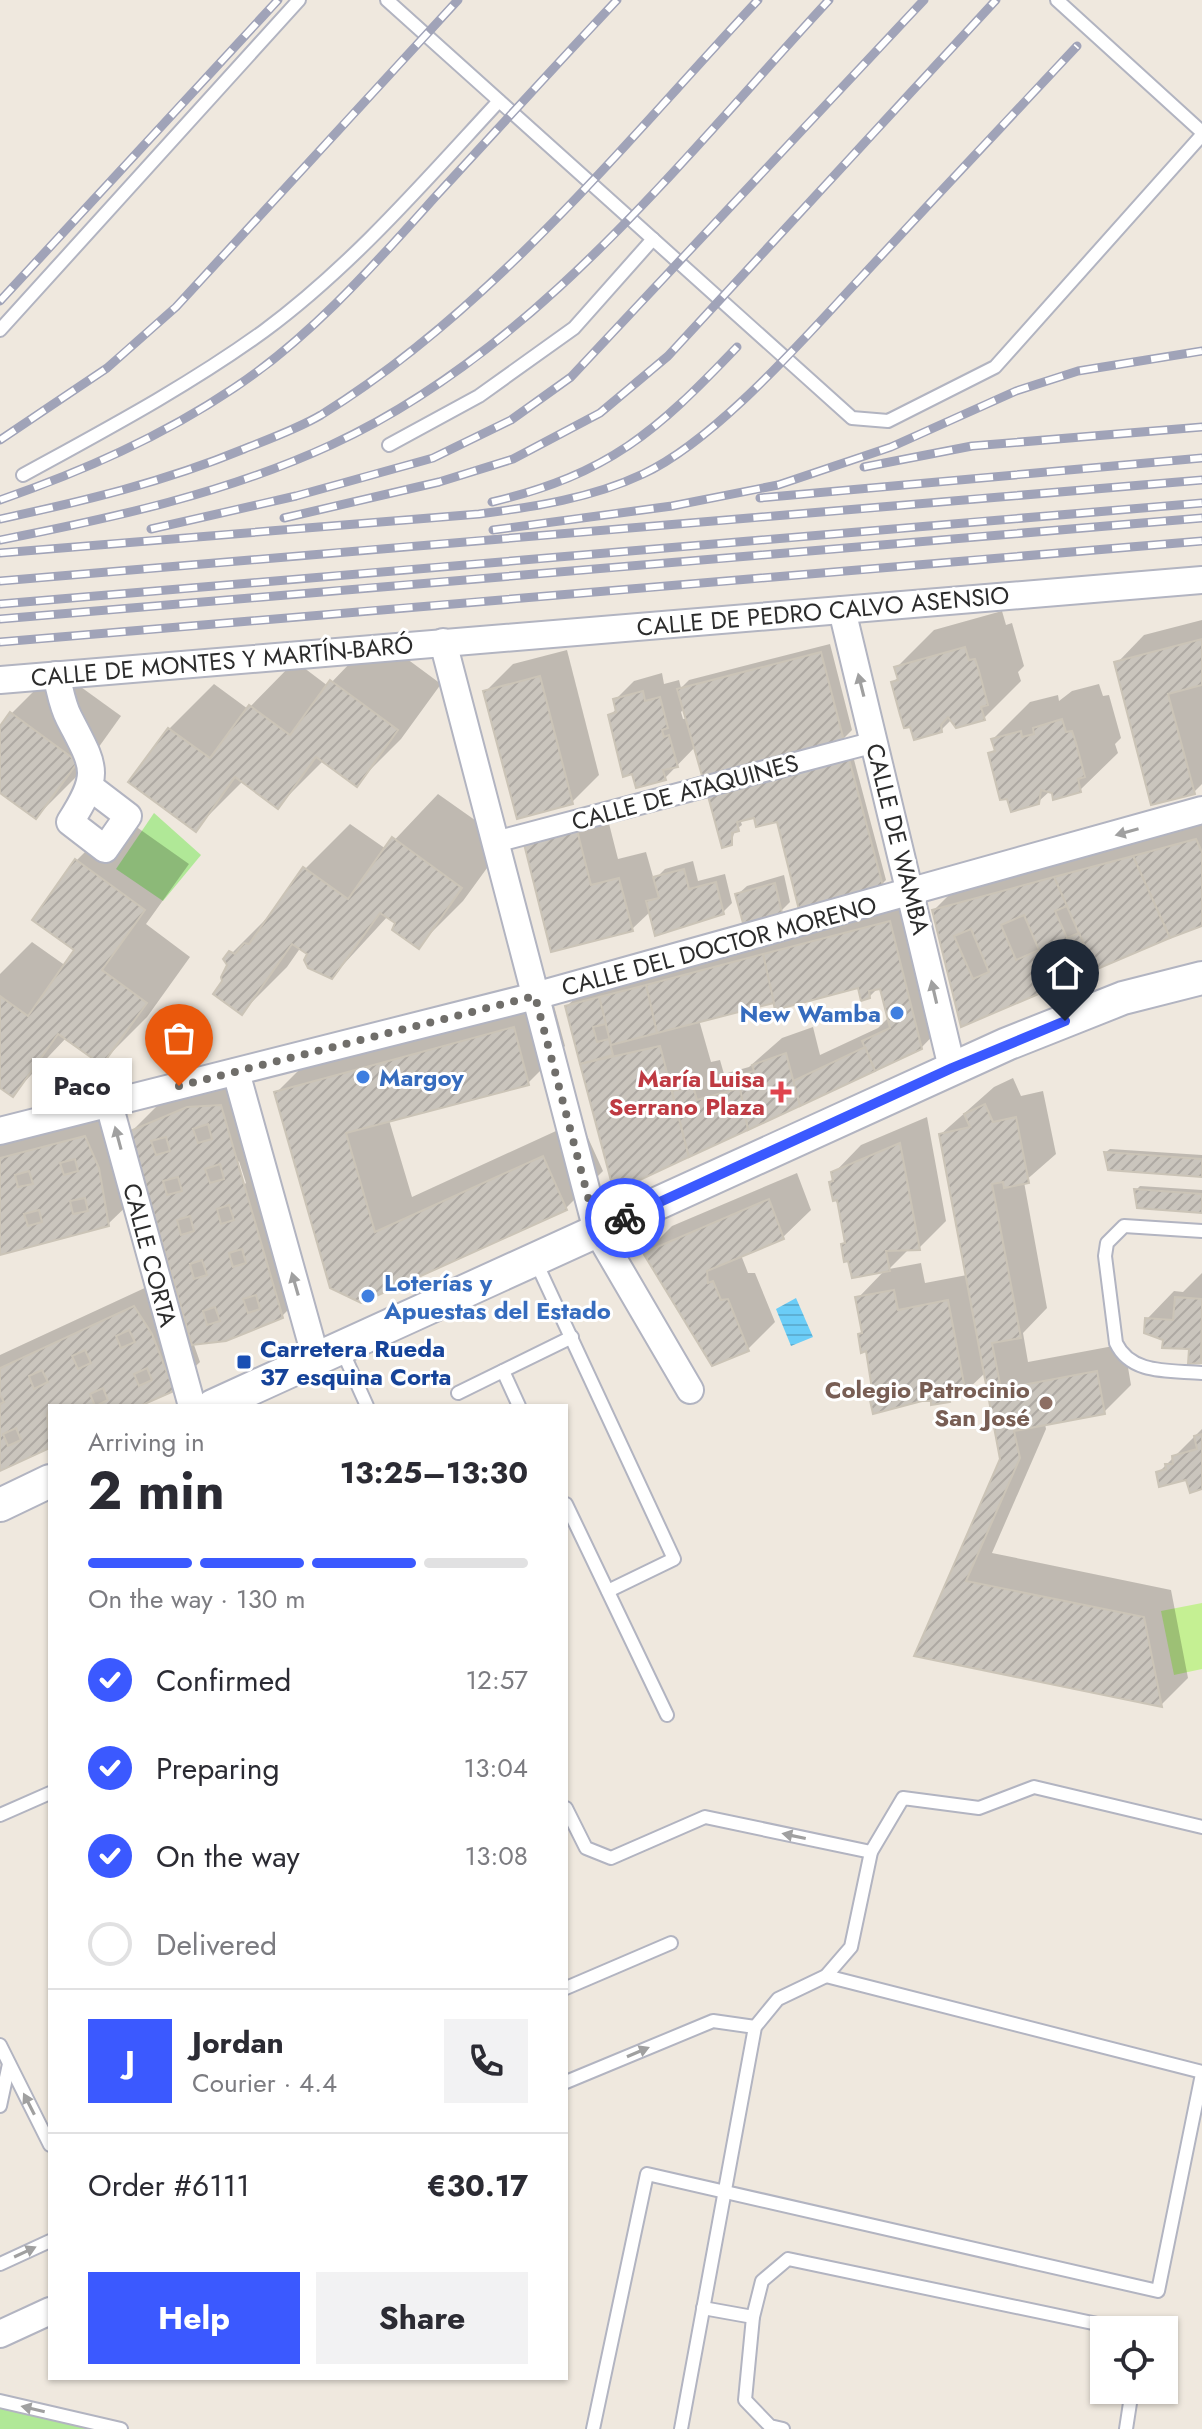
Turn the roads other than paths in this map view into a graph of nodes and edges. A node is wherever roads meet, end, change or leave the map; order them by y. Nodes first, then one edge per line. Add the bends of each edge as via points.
1 (299, 0) edge
2 (387, 0) edge
3 (1057, 0) edge
4 (499, 101) junction
5 (1202, 134) edge
6 (653, 239) junction
7 (0, 330) edge
8 (389, 445) dead end
9 (23, 475) dead end
10 (1202, 580) edge
11 (842, 610) junction
12 (443, 642) junction
13 (56, 675) junction
14 (0, 680) edge
15 (875, 742) junction
16 (90, 787) dead end
17 (1202, 810) edge
18 (495, 842) junction
19 (912, 894) junction
20 (1202, 978) edge
21 (535, 996) junction
22 (952, 1068) junction
23 (236, 1072) junction
24 (109, 1104) junction
25 (0, 1131) edge
26 (597, 1231) junction
27 (1202, 1231) edge
28 (535, 1260) junction
29 (572, 1337) junction
30 (329, 1353) junction
31 (503, 1371) junction
32 (1202, 1373) edge
33 (690, 1390) dead end
34 (458, 1393) dead end
35 (191, 1404) edge
36 (217, 1404) edge
37 (366, 1404) edge
38 (518, 1404) edge
39 (48, 1482) edge
40 (0, 1505) edge
41 (568, 1508) edge
42 (608, 1591) junction
43 (667, 1715) dead end
44 (48, 1794) edge
45 (0, 1815) edge
46 (568, 1819) edge
47 (1202, 1827) edge
48 (871, 1852) junction
49 (671, 1943) dead end
50 (826, 1976) junction
51 (568, 1987) edge
52 (755, 2027) junction
53 (0, 2045) edge
54 (4, 2066) edge
55 (1202, 2073) edge
56 (568, 2081) edge
57 (0, 2106) edge
58 (48, 2142) edge
59 (724, 2193) junction
60 (48, 2242) edge
61 (0, 2264) edge
62 (703, 2308) junction
63 (48, 2312) edge
64 (753, 2317) junction
65 (1090, 2322) edge
66 (0, 2334) edge
67 (0, 2401) edge
68 (1130, 2404) edge
69 (121, 2429) edge
70 (593, 2429) edge
71 (681, 2429) edge
72 (783, 2429) edge
73 (1126, 2429) edge

1 - 7 lane
2 - 4 lane
3 - 5 lane
4 - 6 lane
4 - 9 lane via 375,235 265,330 155,404
5 - 6 lane via 995,367 888,421 852,418
6 - 8 lane via 574,328 479,396
10 - 11 street, CALLE DE PEDRO CALVO ASENSIO
11 - 12 street, CALLE DE PEDRO CALVO ASENSIO
15 -> 11 street, CALLE DE WAMBA
12 - 13 street, CALLE DE MONTES Y MARTÍN-BARÓ
12 - 18 street
13 - 14 street, CALLE DE MONTES Y MARTÍN-BARÓ
13 - 16 street via 67,716 90,760
15 - 18 street, CALLE DE ATAQUINES
15 - 19 street, CALLE DE WAMBA
17 -> 19 street, CALLE DEL DOCTOR MORENO
18 - 21 street
19 - 21 street, CALLE DEL DOCTOR MORENO
22 -> 19 street, CALLE DE WAMBA
20 - 22 street via 1123,998
21 - 23 street, CALLE DEL DOCTOR MORENO
21 - 26 street
22 - 26 street
23 - 24 street, CALLE DEL DOCTOR MORENO
30 -> 23 street
24 - 25 street, CALLE DEL DOCTOR MORENO
35 -> 24 street, CALLE CORTA
26 - 28 street
26 - 33 street
27 - 32 lane via 1124,1226 1107,1243 1105,1256 1122,1356 1133,1366
28 - 29 lane
28 - 30 street
29 - 31 lane
29 - 42 lane via 674,1559
30 - 36 street
30 - 37 lane
31 - 34 lane
31 - 38 lane
39 - 40 street
41 - 42 lane
42 - 43 lane
44 - 45 lane
48 -> 46 lane via 705,1817 611,1858 586,1848
47 - 48 lane via 1034,1787 979,1808 903,1798
48 - 50 lane via 851,1947
49 - 51 lane
50 - 52 lane via 778,1999
50 - 55 lane
56 -> 52 lane via 713,2021
52 - 59 lane
53 - 54 lane
54 - 57 lane
58 -> 54 lane
55 - 59 lane via 1158,2291
59 - 62 lane
59 - 70 lane via 647,2174
61 -> 60 lane
62 - 64 lane
62 - 71 lane
63 - 66 street
64 - 65 lane via 762,2281 788,2259
64 - 72 lane via 745,2400 770,2426
69 -> 67 lane
68 - 73 lane

